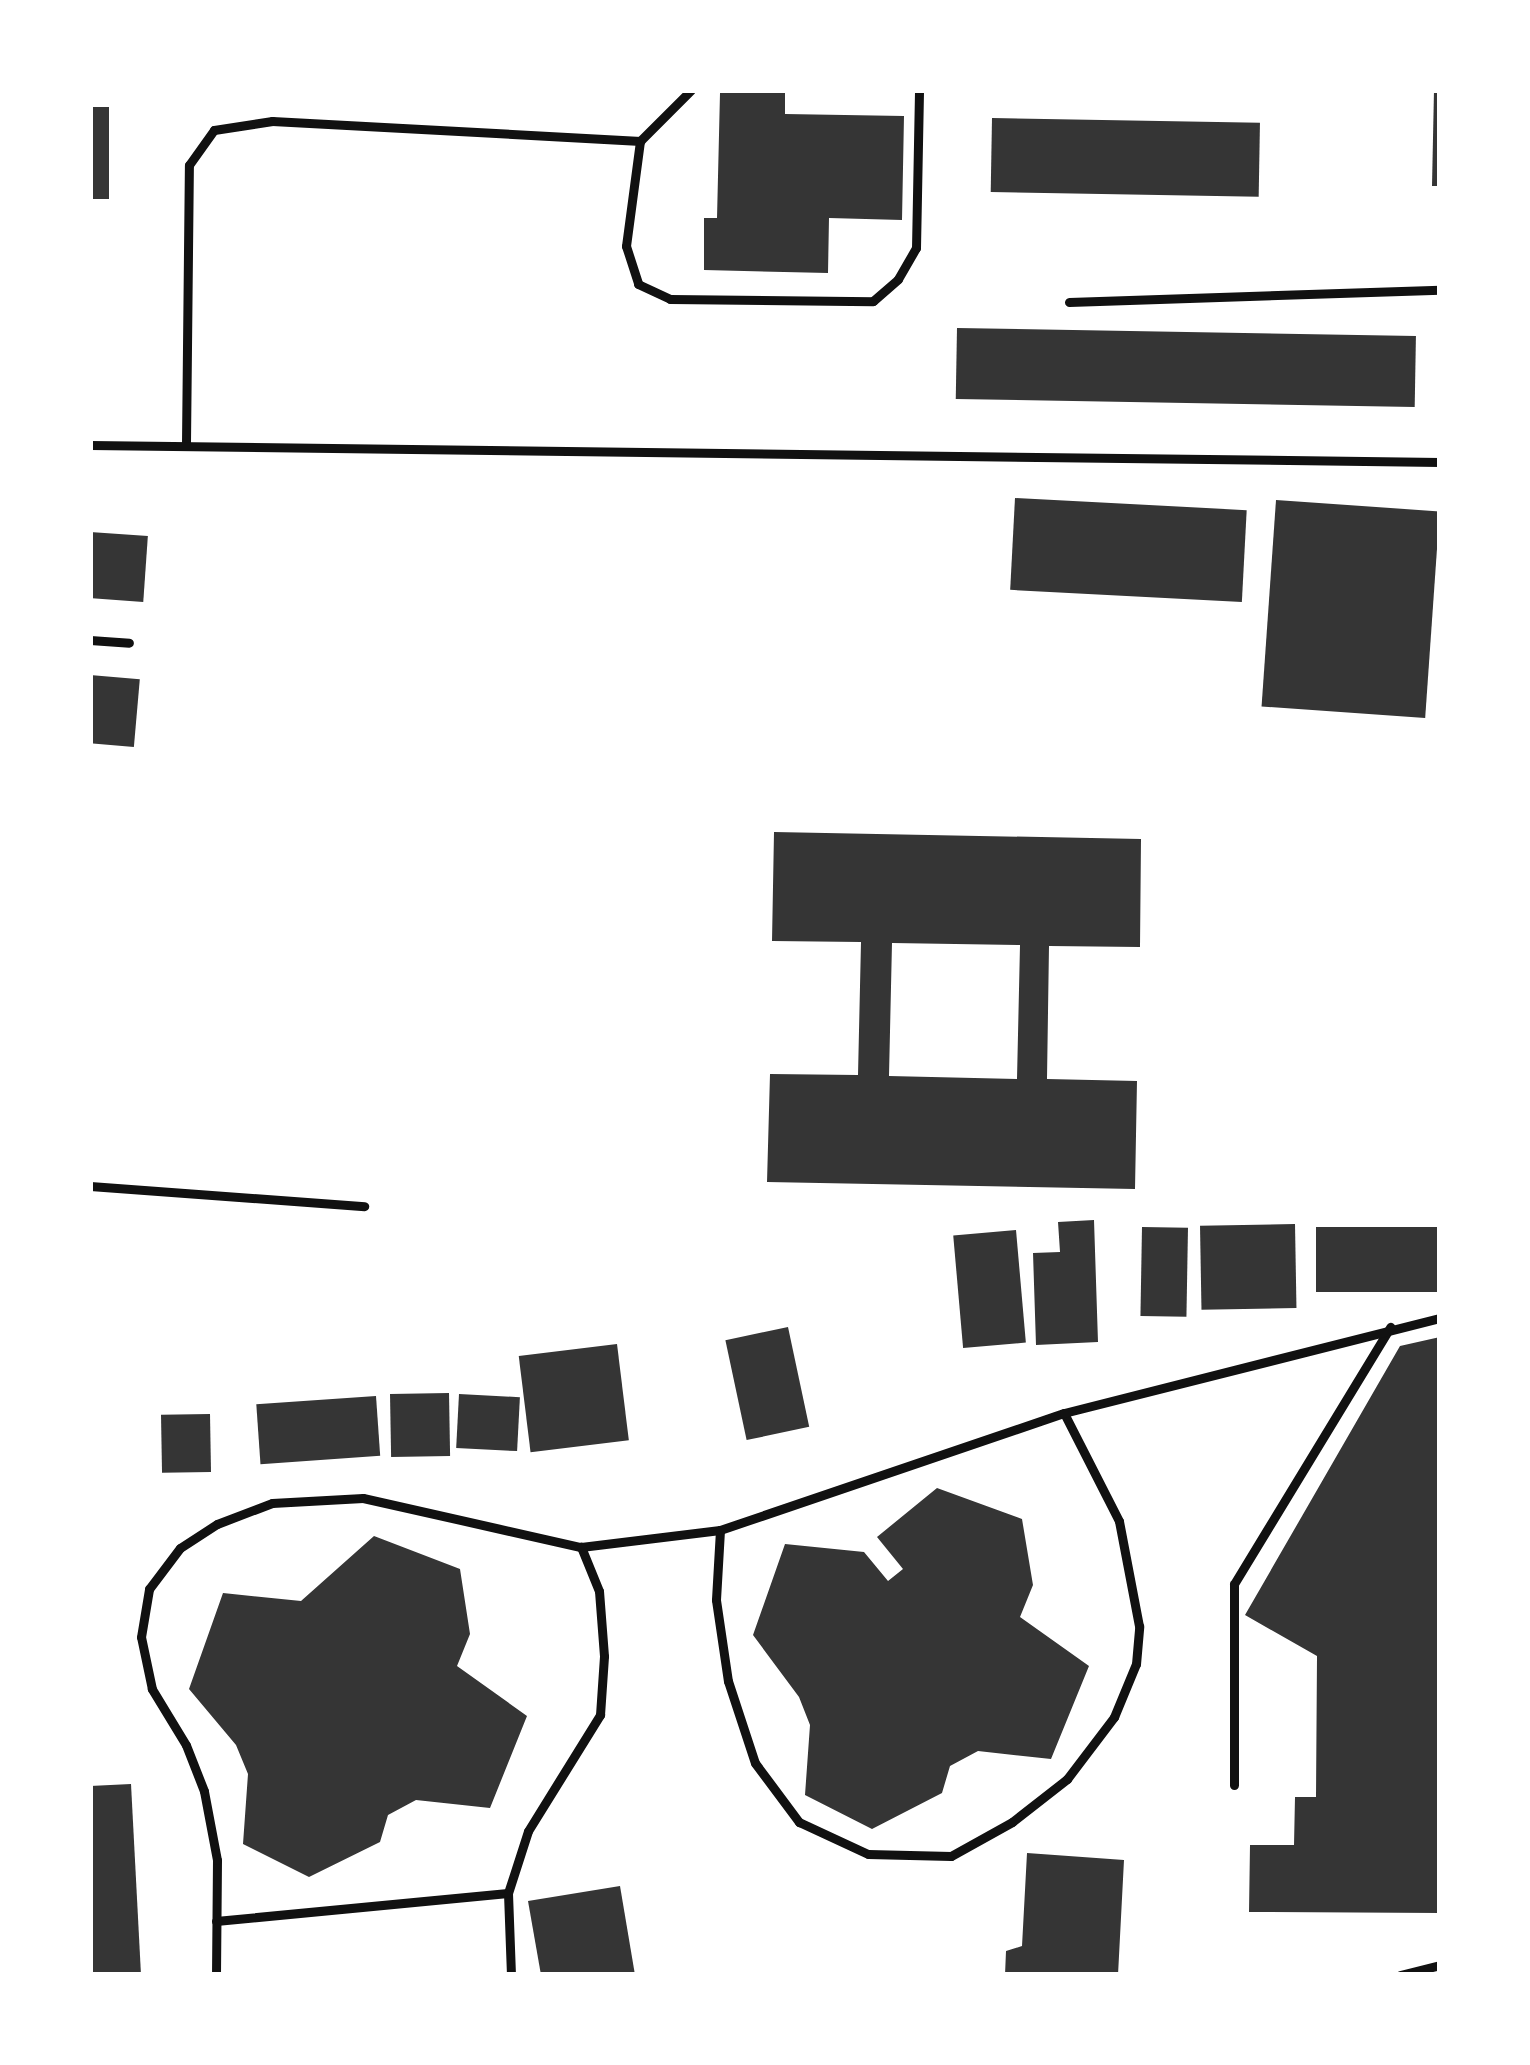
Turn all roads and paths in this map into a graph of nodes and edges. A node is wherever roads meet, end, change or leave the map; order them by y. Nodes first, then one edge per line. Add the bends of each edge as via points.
1 (692, 90) edge
2 (919, 90) edge
3 (640, 141) junction
4 (1440, 290) edge
5 (1070, 302) dead end
6 (186, 443) junction
7 (90, 445) edge
8 (1440, 462) edge
9 (90, 640) edge
10 (129, 643) dead end
11 (90, 1186) edge
12 (364, 1206) dead end
13 (1440, 1318) edge
14 (1390, 1327) junction
15 (1064, 1413) junction
16 (720, 1530) junction
17 (581, 1547) junction
18 (1234, 1785) dead end
19 (508, 1893) junction
20 (216, 1921) junction
21 (1440, 1965) edge
22 (216, 1975) edge
23 (512, 1975) edge
24 (1400, 1975) edge

1 - 3 lane
2 - 3 lane via 916,248 873,301 670,299 638,284 626,246
3 - 6 lane via 272,121 214,130 189,165
4 - 5 lane
6 - 7 lane
6 - 8 lane
9 - 10 lane
11 - 12 lane
13 - 14 lane
14 - 15 lane
14 - 18 lane via 1234,1583
15 - 16 lane
15 - 16 lane via 1119,1521 1139,1626 1136,1664 1114,1717 1067,1779 951,1856 868,1855 800,1822 755,1763 728,1681
16 - 17 lane
17 - 19 lane via 599,1591 600,1714 528,1832
17 - 20 lane via 363,1498 272,1503 180,1548 148,1589 141,1637 152,1689 203,1791 217,1860
19 - 20 lane
19 - 23 lane
20 - 22 lane
21 - 24 lane

